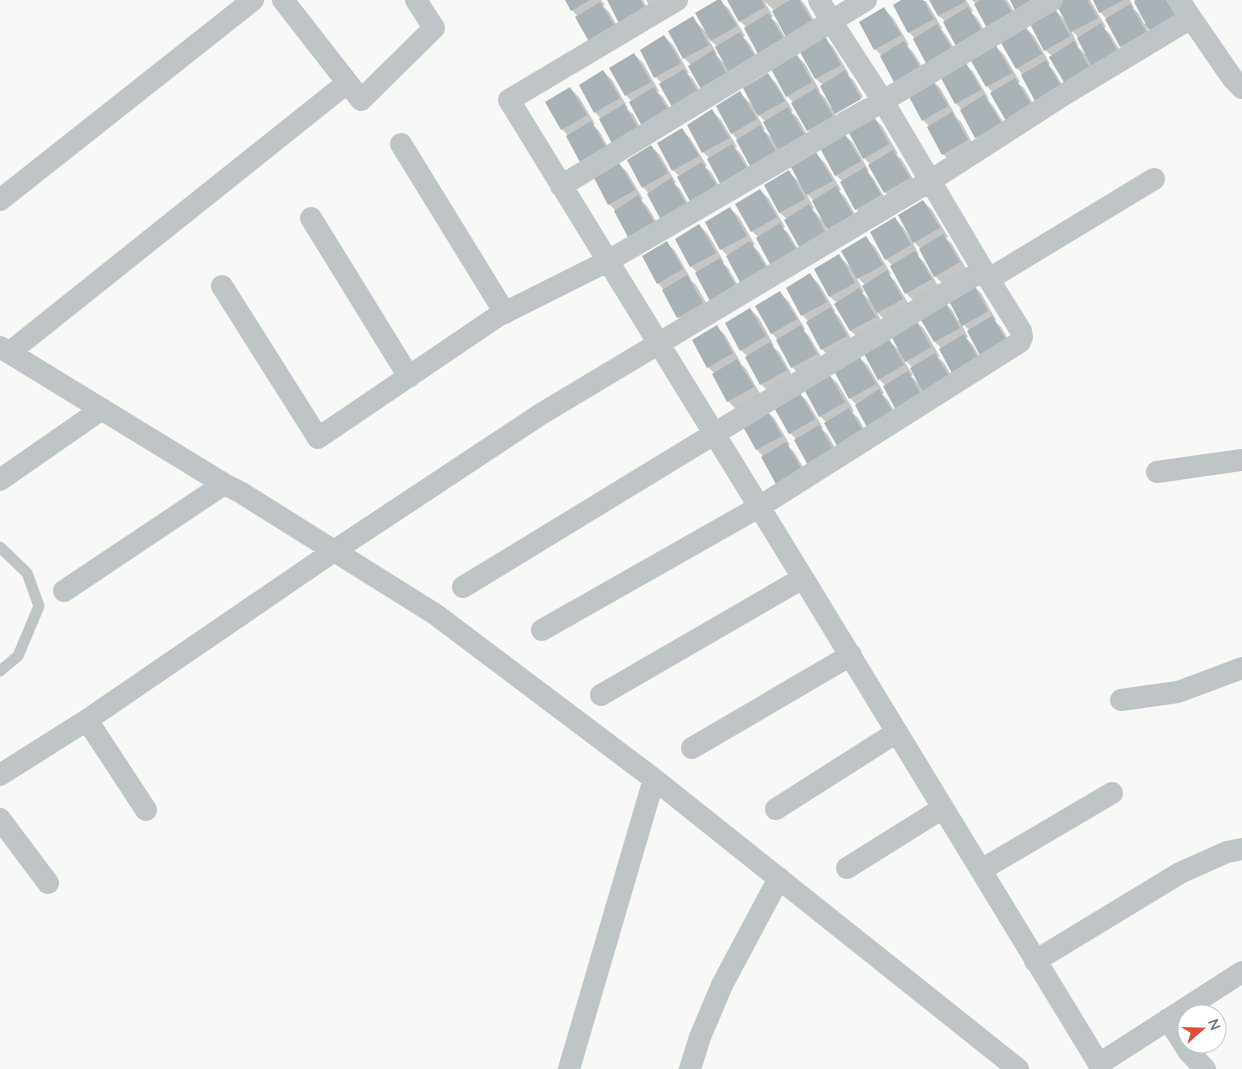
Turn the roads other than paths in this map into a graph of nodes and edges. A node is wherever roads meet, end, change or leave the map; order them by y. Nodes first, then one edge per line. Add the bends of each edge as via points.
1 (253, 0) edge
2 (283, 0) edge
3 (416, 0) edge
4 (676, 0) edge
5 (818, 0) edge
6 (866, 0) edge
7 (1052, 0) edge
8 (1185, 9) edge
9 (830, 22) junction
10 (347, 83) junction
11 (1242, 88) edge
12 (884, 101) junction
13 (401, 144) dead end
14 (1154, 178) dead end
15 (930, 181) junction
16 (561, 186) junction
17 (0, 200) edge
18 (311, 218) dead end
19 (608, 261) junction
20 (986, 274) junction
21 (222, 286) dead end
22 (505, 313) junction
23 (659, 344) junction
24 (5, 350) edge
25 (409, 377) junction
26 (102, 409) junction
27 (714, 434) junction
28 (1242, 460) edge
29 (1156, 472) dead end
30 (0, 480) edge
31 (224, 484) junction
32 (759, 507) junction
33 (0, 547) edge
34 (334, 551) junction
35 (804, 578) junction
36 (464, 587) dead end
37 (64, 591) dead end
38 (542, 630) dead end
39 (851, 656) junction
40 (1242, 668) edge
41 (0, 671) edge
42 (601, 695) dead end
43 (1121, 700) dead end
44 (87, 720) junction
45 (897, 732) junction
46 (692, 748) dead end
47 (0, 775) edge
48 (654, 779) junction
49 (1112, 793) dead end
50 (943, 808) junction
51 (776, 809) dead end
52 (146, 810) dead end
53 (0, 819) edge
54 (1242, 849) edge
55 (847, 868) dead end
56 (981, 870) junction
57 (779, 878) junction
58 (48, 883) dead end
59 (1036, 961) junction
60 (1242, 972) edge
61 (1168, 1019) junction
62 (1100, 1066) edge
63 (569, 1069) edge
64 (690, 1069) edge
65 (1018, 1069) edge
66 (1205, 1069) edge

1 - 17 street
2 - 10 street
3 - 10 street via 434,28 361,100
4 - 16 street via 509,100
5 - 9 street
6 - 9 street
7 - 12 street
8 - 11 street
8 - 15 street via 1065,94
9 - 12 street
9 - 16 street
10 - 24 street
12 - 15 street
12 - 19 street
13 - 22 street
14 - 20 street
15 - 20 street
15 - 23 street
16 - 19 street
18 - 25 street
19 - 22 street
19 - 23 street
20 - 27 street
20 - 32 street via 1021,331 1020,342
21 - 25 street via 318,438
22 - 25 street
23 - 27 street
23 - 34 street via 541,414
24 - 26 street
26 - 30 street
26 - 31 street
27 - 32 street
27 - 36 street
28 - 29 street
31 - 34 street
31 - 37 street
32 - 35 street
32 - 38 street
33 - 41 lane via 28,573 39,606 18,656
34 - 44 street
34 - 48 street via 435,614
35 - 39 street
35 - 42 street
39 - 45 street
39 - 46 street
40 - 43 street via 1178,692
44 - 47 street
44 - 52 street
45 - 50 street
45 - 51 street
48 - 57 street
48 - 63 street
49 - 56 street
50 - 55 street
50 - 56 street
53 - 58 street
54 - 59 street via 1227,852 1180,873
56 - 59 street
57 - 64 street via 722,985
57 - 65 street
59 - 62 street
60 - 61 street
61 - 62 street
61 - 66 street via 1189,1052

